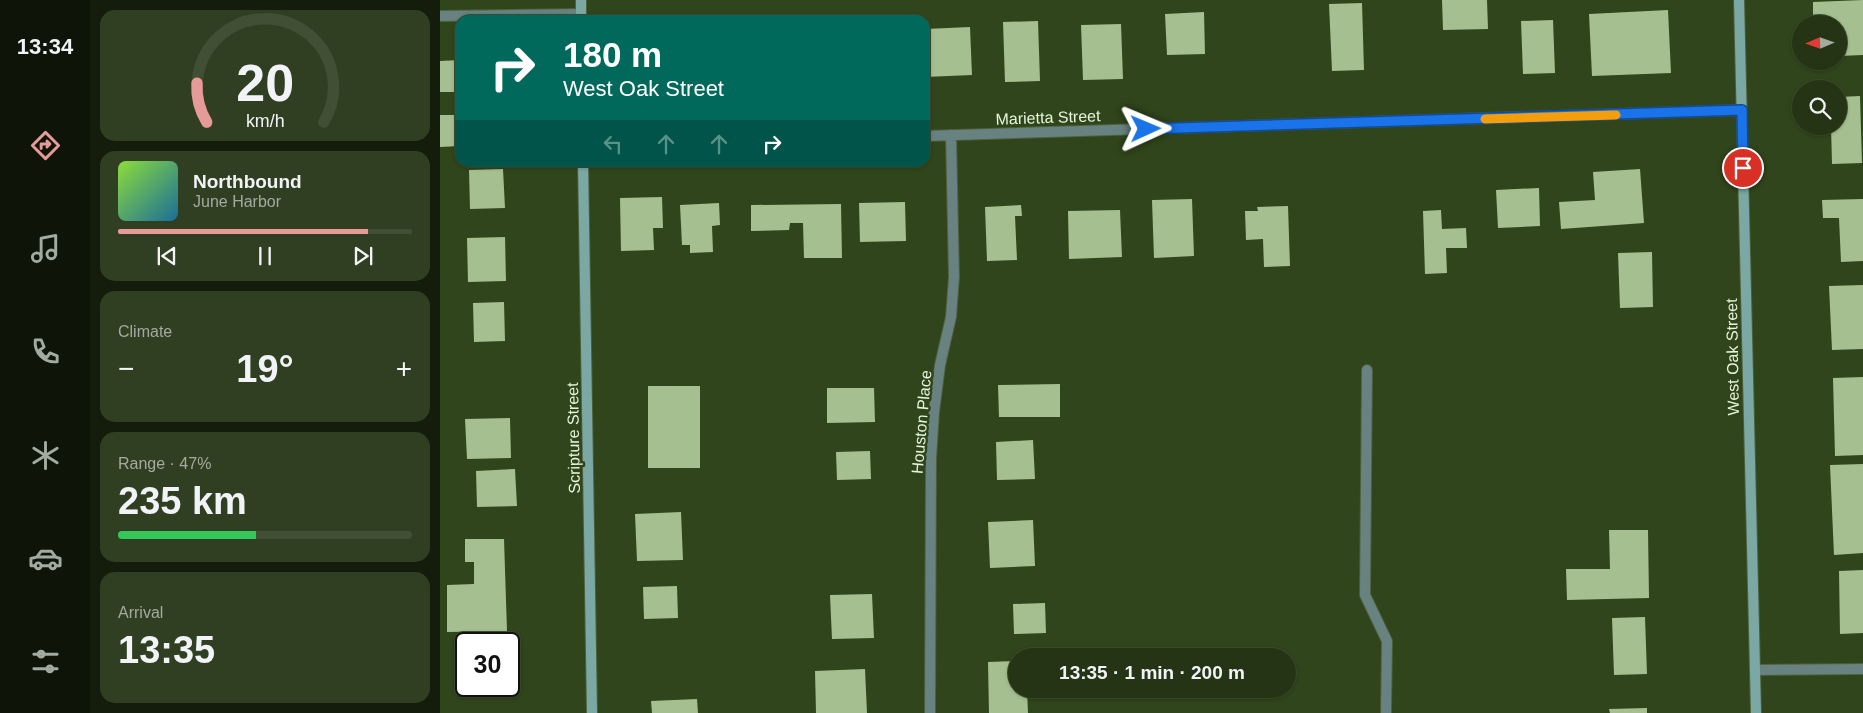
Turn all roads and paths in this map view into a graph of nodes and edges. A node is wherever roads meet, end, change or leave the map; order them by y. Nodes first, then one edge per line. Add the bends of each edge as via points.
1 (581, 0) edge
2 (1739, 0) edge
3 (581, 15) edge
4 (440, 16) edge
5 (455, 16) edge
6 (1742, 110) junction
7 (951, 135) junction
8 (930, 136) edge
9 (583, 167) edge
10 (1367, 370) dead end
11 (1755, 670) junction
12 (1863, 670) edge
13 (592, 713) edge
14 (930, 713) edge
15 (1386, 713) edge
16 (1756, 713) edge

1 - 3 main road
2 - 6 main road, West Oak Street
4 - 5 street
6 - 7 street, Marietta Street
6 - 11 main road, West Oak Street
7 - 8 street, Marietta Street
7 - 14 street, Houston Place via 952,316 940,365 931,458
9 - 13 main road, Scripture Street
10 - 15 street via 1365,595 1387,641
11 - 12 street
11 - 16 main road, West Oak Street

